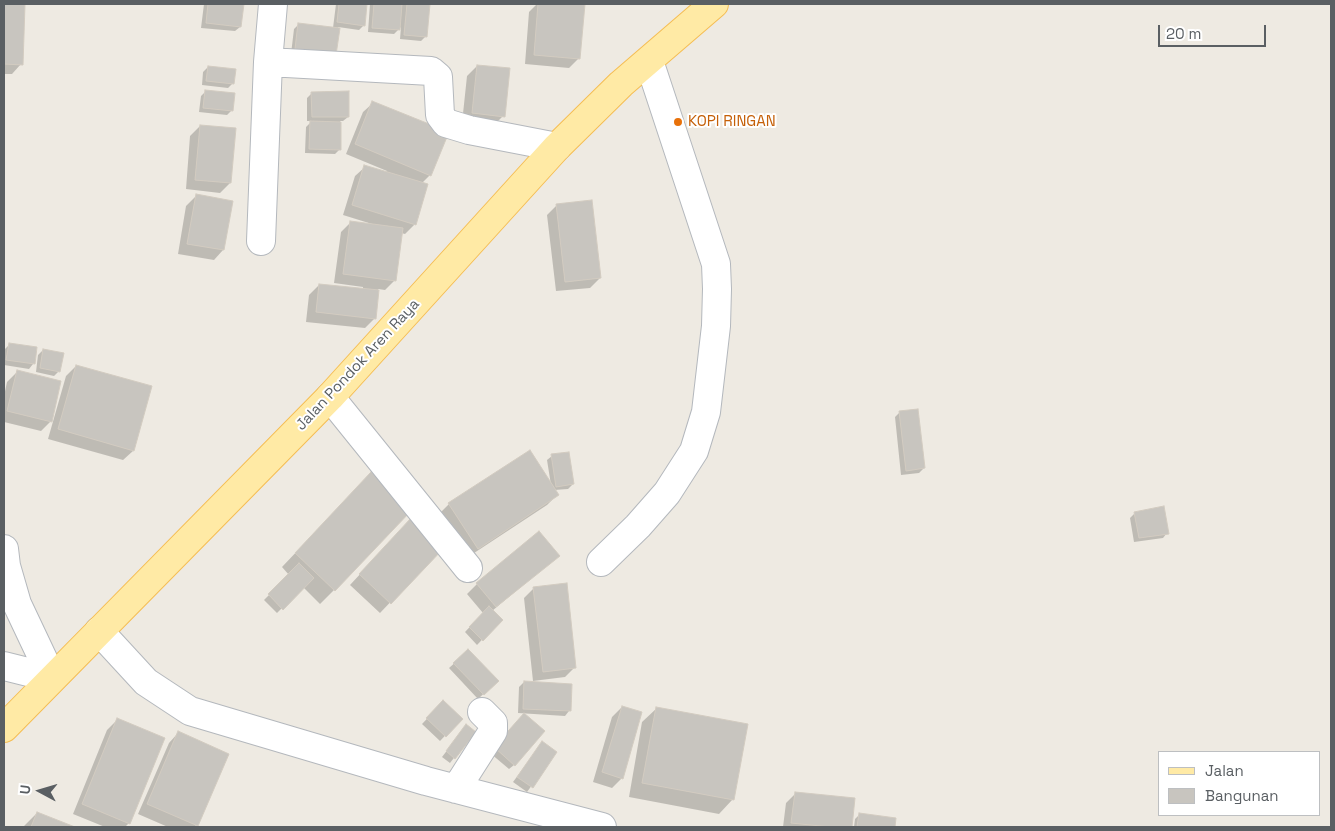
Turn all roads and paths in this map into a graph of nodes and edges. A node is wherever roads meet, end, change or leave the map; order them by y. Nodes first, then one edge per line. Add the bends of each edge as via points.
1 (273, 4) edge
2 (714, 4) edge
3 (649, 60) junction
4 (268, 62) junction
5 (557, 147) junction
6 (261, 241) dead end
7 (330, 397) junction
8 (4, 549) edge
9 (601, 562) dead end
10 (468, 568) dead end
11 (99, 631) junction
12 (4, 666) edge
13 (52, 678) junction
14 (482, 712) dead end
15 (4, 728) edge
16 (456, 789) junction
17 (602, 827) edge

1 - 4 street
2 - 3 main road, Jalan Pondok Aren Raya
3 - 5 main road, Jalan Pondok Aren Raya
3 - 9 street via 716,264 716,326 706,412 694,451 667,493
4 - 5 street via 431,71 438,77 440,115 446,123
4 - 6 street
5 - 7 main road, Jalan Pondok Aren Raya
7 - 10 street
7 - 11 main road, Jalan Pondok Aren Raya
8 - 13 street via 17,604
11 - 13 main road, Jalan Pondok Aren Raya
11 - 16 street via 146,682 190,711
12 - 13 street
13 - 15 main road, Jalan Pondok Aren Raya
14 - 16 street via 493,723 493,731
16 - 17 street

